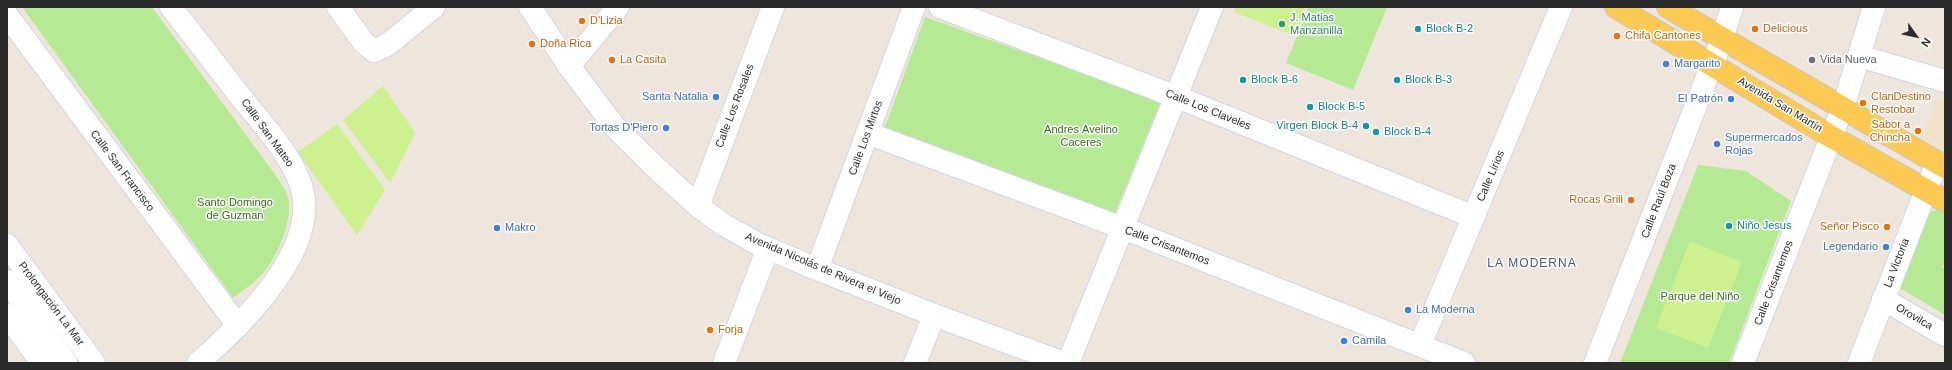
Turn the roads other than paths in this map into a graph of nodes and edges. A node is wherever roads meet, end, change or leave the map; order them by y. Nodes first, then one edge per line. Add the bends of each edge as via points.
1 (171, 7) edge
2 (338, 7) edge
3 (434, 7) edge
4 (530, 7) edge
5 (618, 7) edge
6 (773, 7) edge
7 (914, 7) edge
8 (940, 7) edge
9 (1212, 7) edge
10 (1561, 7) edge
11 (1616, 7) edge
12 (1668, 7) edge
13 (1732, 7) edge
14 (1874, 7) edge
15 (7, 15) edge
16 (1722, 39) junction
17 (1859, 56) junction
18 (1712, 64) junction
19 (570, 66) junction
20 (1945, 81) edge
21 (1177, 98) junction
22 (1843, 107) junction
23 (868, 133) junction
24 (1830, 136) junction
25 (1941, 165) edge
26 (1926, 190) junction
27 (1945, 201) edge
28 (698, 206) junction
29 (1474, 217) junction
30 (1123, 228) junction
31 (7, 245) edge
32 (768, 248) junction
33 (817, 269) junction
34 (7, 281) edge
35 (1883, 299) junction
36 (7, 315) edge
37 (934, 315) junction
38 (238, 326) junction
39 (1945, 336) edge
40 (1420, 345) junction
41 (42, 363) edge
42 (66, 363) edge
43 (94, 363) edge
44 (198, 363) edge
45 (724, 363) edge
46 (915, 363) edge
47 (1064, 363) edge
48 (1068, 363) edge
49 (1464, 363) edge
50 (1595, 363) edge
51 (1743, 363) edge
52 (1859, 363) edge

1 - 38 street, Calle San Mateo via 284,154 302,187 304,219 293,251 263,296
2 - 3 street via 364,43 374,51 387,45
4 - 19 street, Avenida Nicolás de Rivera el Viejo
5 - 19 street
6 - 28 street, Calle Los Rosales
7 - 23 street, Calle Los Mirtos
8 - 21 street, Calle Los Claveles
9 - 21 street
10 - 29 street, Calle Lirios
11 - 18 main road, Avenida San Martín
12 - 16 main road
13 - 16 street, Calle Raúl Boza
14 - 17 street, Calle Crisantemos
15 - 38 street, Calle San Francisco
16 - 18 street, Calle Raúl Boza
16 - 22 main road
17 - 20 street
17 - 22 street, Calle Crisantemos
18 - 24 main road, Avenida San Martín
18 - 50 street, Calle Raúl Boza
19 - 28 street, Avenida Nicolás de Rivera el Viejo via 614,126
21 - 29 street, Calle Los Claveles
21 - 30 street
22 - 24 street, Calle Crisantemos
22 - 25 main road
23 - 30 street, Calle Crisantemos
23 - 33 street, Calle Los Mirtos
24 - 26 main road, Avenida San Martín
24 - 51 street, Calle Crisantemos
25 - 26 street, La Victoria
26 - 27 main road, Avenida San Martín
26 - 35 street, La Victoria
28 - 32 street, Avenida Nicolás de Rivera el Viejo via 724,224
29 - 40 street, Calle Lirios
30 - 40 street, Calle Crisantemos
30 - 48 street
31 - 43 street, Prolongación La Mar
32 - 33 street, Avenida Nicolás de Rivera el Viejo
32 - 45 street
33 - 37 street, Avenida Nicolás de Rivera el Viejo
34 - 42 street
35 - 39 street, Orovilca
35 - 52 street, La Victoria
36 - 41 street
37 - 46 street
37 - 47 street, Avenida Nicolás de Rivera el Viejo
38 - 44 street, Calle San Mateo
40 - 49 street, Calle Crisantemos

